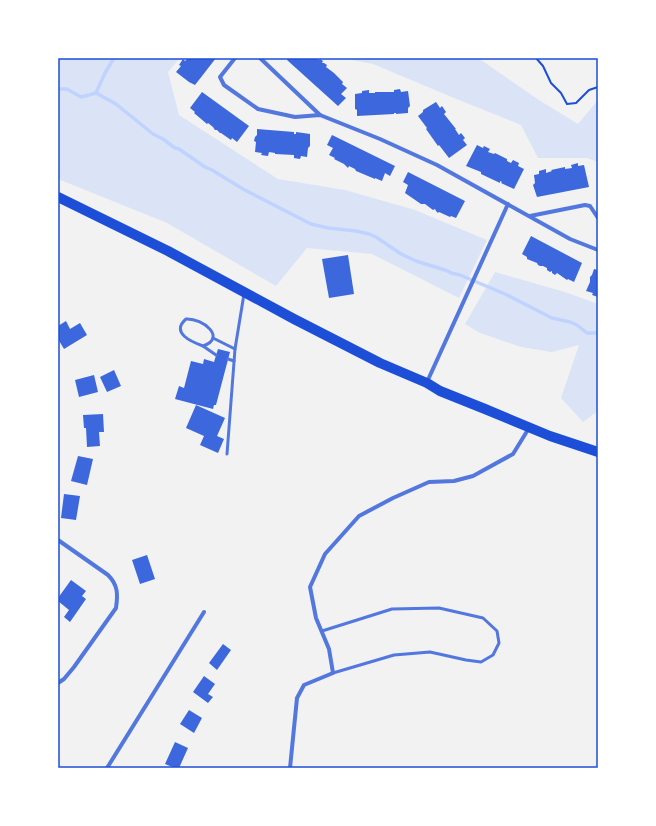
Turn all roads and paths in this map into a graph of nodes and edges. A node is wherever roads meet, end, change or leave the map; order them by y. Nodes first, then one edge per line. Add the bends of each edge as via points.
1 (235, 58) edge
2 (260, 58) edge
3 (536, 58) edge
4 (598, 87) edge
5 (320, 115) junction
6 (58, 197) edge
7 (508, 204) junction
8 (530, 216) junction
9 (598, 218) edge
10 (598, 250) edge
11 (245, 292) junction
12 (213, 338) junction
13 (203, 346) junction
14 (235, 349) junction
15 (216, 355) dead end
16 (228, 359) dead end
17 (234, 361) junction
18 (427, 383) junction
19 (529, 428) junction
20 (598, 452) edge
21 (227, 454) dead end
22 (58, 540) edge
23 (204, 612) dead end
24 (322, 631) junction
25 (333, 673) junction
26 (58, 683) edge
27 (107, 768) edge
28 (290, 768) edge

1 - 5 street via 220,77 224,85 258,108 295,117
2 - 5 street
3 - 4 path via 567,104 576,103 589,90
5 - 7 street via 437,165
6 - 11 main road
7 - 8 street
7 - 18 street
8 - 9 street via 585,204 590,206
8 - 10 street via 570,239
11 - 14 lane
11 - 18 main road via 380,363
12 - 13 lane via 209,344
12 - 13 lane via 210,328 195,319 186,319 180,328 182,333 189,340
12 - 14 lane
13 - 15 lane
14 - 17 lane
16 - 17 lane
17 - 21 lane
18 - 19 main road via 440,391
19 - 20 main road
19 - 24 street via 513,454 473,476 454,481 429,482 359,516 325,554 310,587 316,618
22 - 26 street via 111,578 117,589 118,599 116,608 74,667
23 - 27 street
24 - 25 street via 329,649
24 - 25 lane via 392,609 439,608 483,618 497,630 499,643 493,655 481,662 430,652 394,655
25 - 28 street via 304,685 297,698

